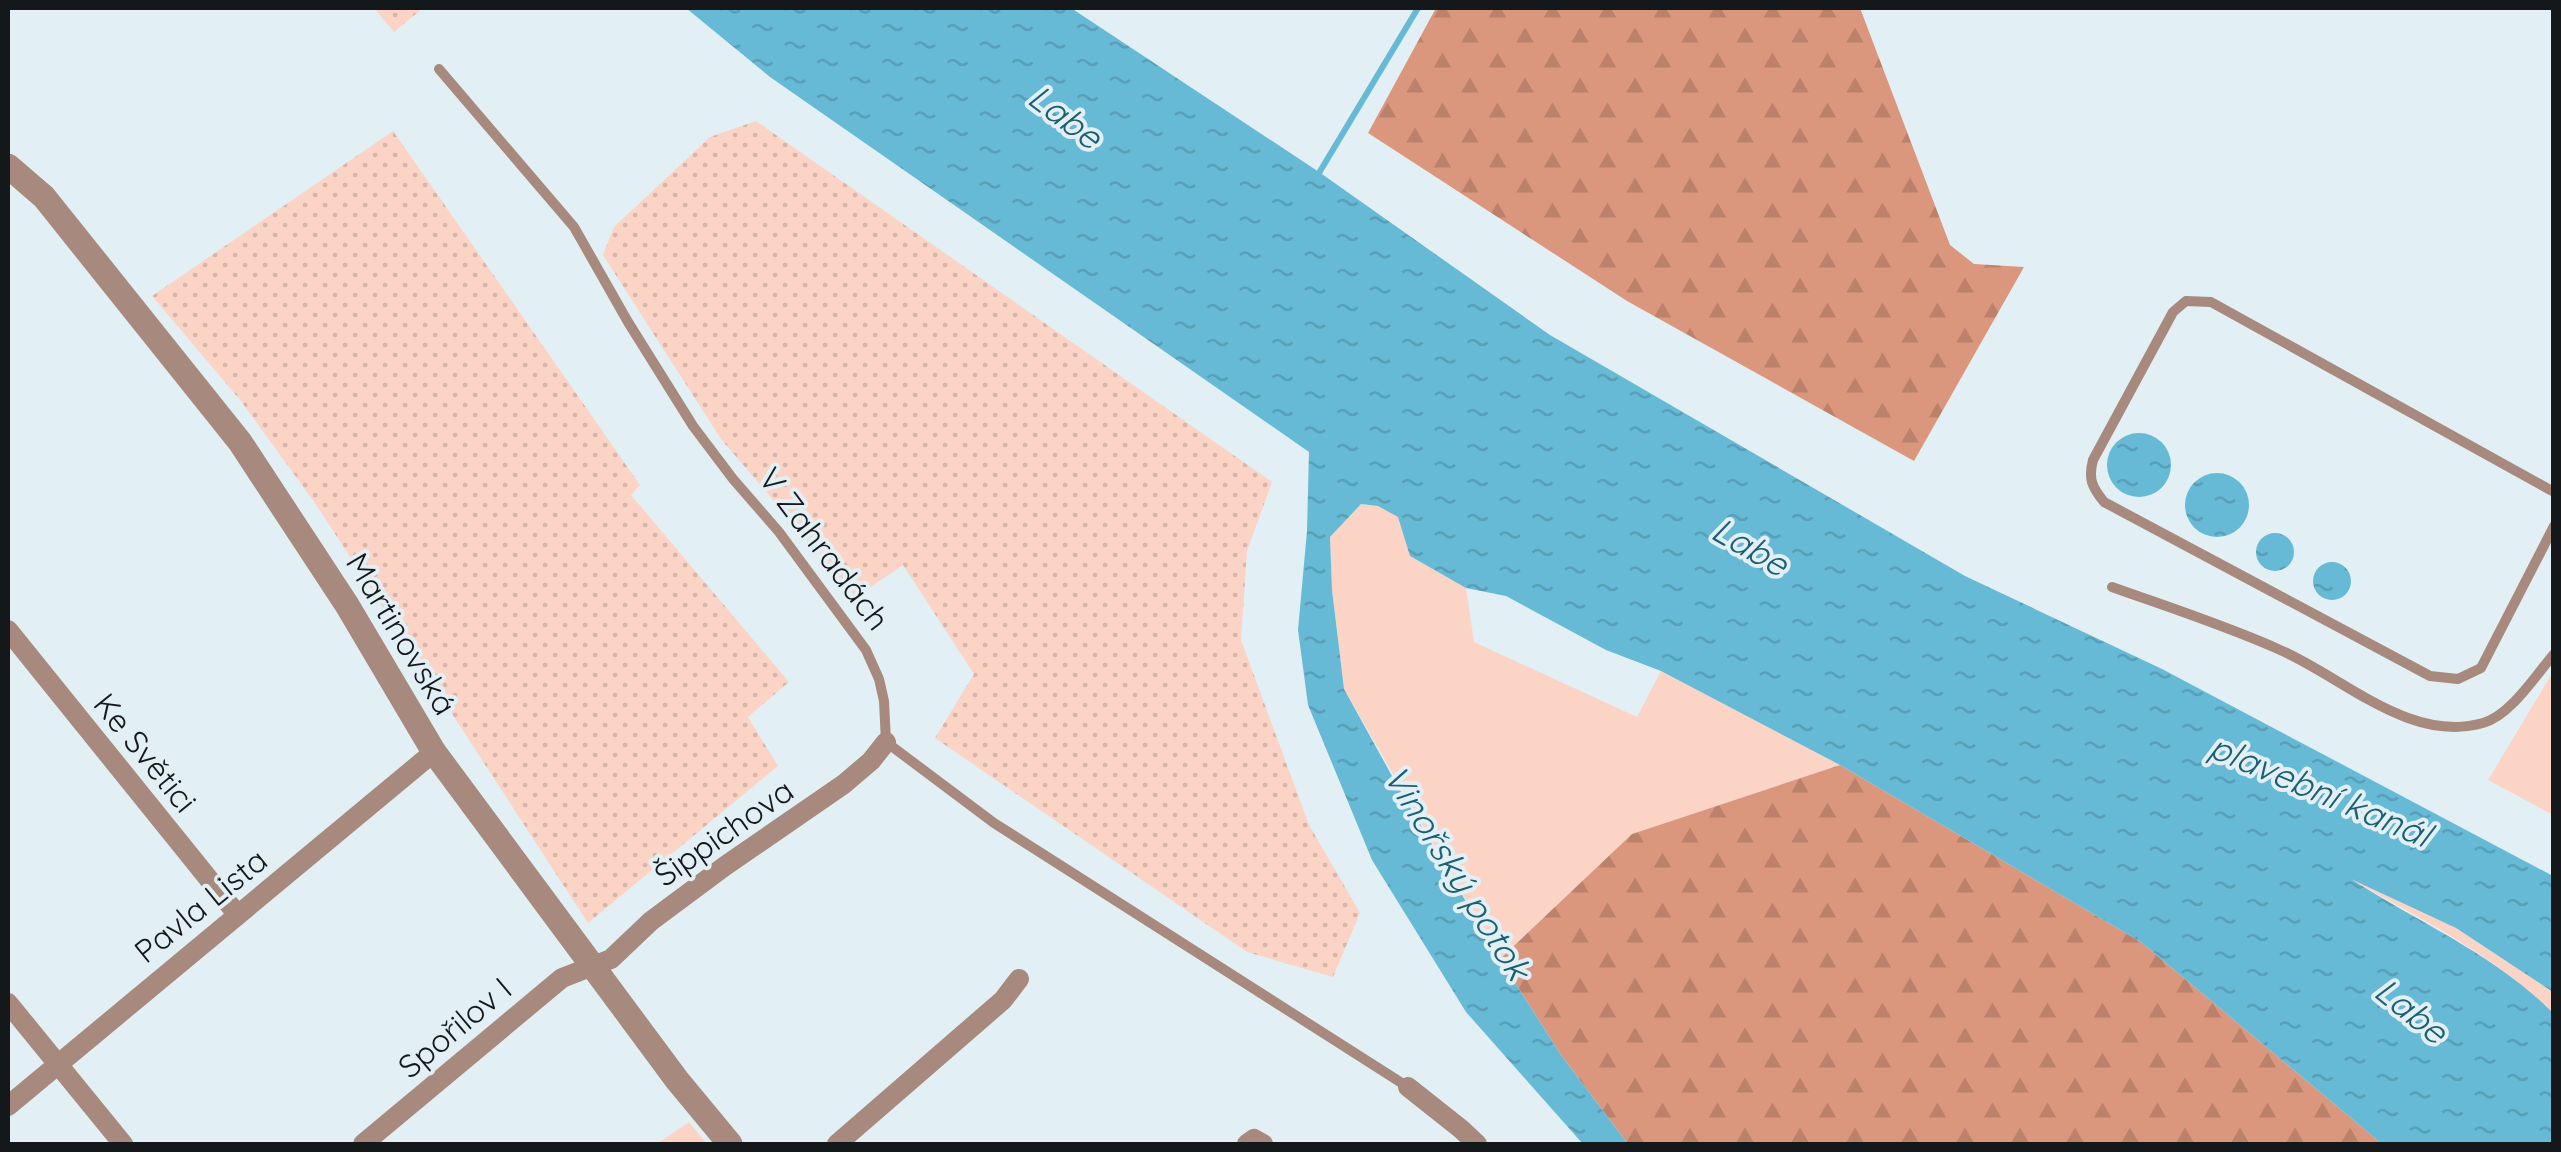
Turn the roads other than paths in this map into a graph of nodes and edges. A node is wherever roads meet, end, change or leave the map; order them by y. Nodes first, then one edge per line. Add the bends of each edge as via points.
1 (439, 69) dead end
2 (8, 166) edge
3 (2554, 492) edge
4 (2554, 526) edge
5 (2112, 587) dead end
6 (8, 630) edge
7 (2554, 654) edge
8 (886, 742) junction
9 (434, 752) junction
10 (236, 914) junction
11 (592, 968) junction
12 (1019, 980) dead end
13 (8, 1003) edge
14 (56, 1065) junction
15 (1408, 1087) joint
16 (8, 1106) edge
17 (124, 1144) edge
18 (363, 1144) edge
19 (730, 1144) edge
20 (837, 1144) edge
21 (1477, 1144) edge

1 - 8 lane, V Zahradách via 574,227 694,426 866,650 884,701
2 - 9 street, Martinovská via 44,197 240,442
3 - 4 lane via 2211,302 2186,301 2172,312 2088,475 2104,502 2430,676 2458,678 2481,668
5 - 7 lane via 2301,658 2390,710 2455,728 2487,722 2509,707
6 - 10 street, Ke Světici
8 - 11 street, Šippichova via 844,784
8 - 15 lane via 994,824
9 - 10 street, Pavla Lista
9 - 11 street, Martinovská
10 - 14 street, Pavla Lista
11 - 18 street, Spořilov I via 562,978
11 - 19 street, Martinovská
12 - 20 street
13 - 14 street
14 - 16 street, Pavla Lista
14 - 17 street
15 - 21 street

